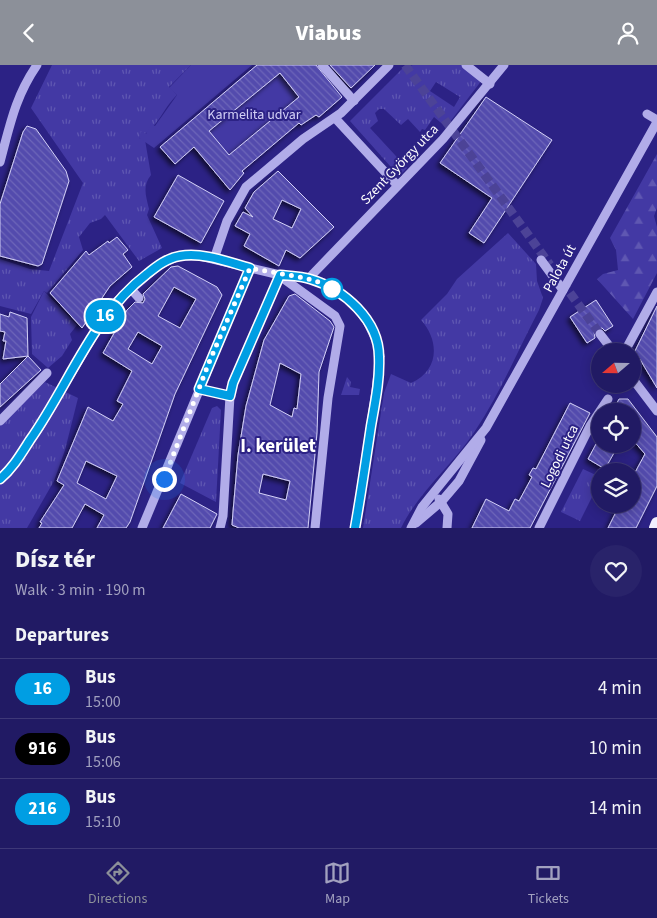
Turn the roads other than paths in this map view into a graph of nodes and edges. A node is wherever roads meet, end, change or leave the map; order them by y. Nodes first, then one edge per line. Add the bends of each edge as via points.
1 (37, 65) edge
2 (322, 65) edge
3 (389, 65) edge
4 (466, 65) edge
5 (504, 65) edge
6 (490, 84) junction
7 (354, 101) junction
8 (647, 114) dead end
9 (335, 118) junction
10 (657, 121) edge
11 (0, 163) edge
12 (396, 185) junction
13 (214, 259) junction
14 (541, 261) tunnel mouth
15 (250, 268) junction
16 (280, 275) junction
17 (309, 278) junction
18 (130, 287) junction
19 (563, 290) junction
20 (657, 292) edge
21 (139, 298) dead end
22 (600, 334) tunnel mouth
23 (607, 343) edge
24 (628, 343) edge
25 (47, 373) dead end
26 (199, 389) junction
27 (641, 390) edge
28 (230, 396) junction
29 (608, 399) dead end
30 (657, 411) edge
31 (0, 421) edge
32 (486, 428) junction
33 (0, 479) edge
34 (432, 495) junction
35 (442, 501) junction
36 (657, 523) edge
37 (224, 527) edge
38 (142, 528) edge
39 (315, 528) edge
40 (355, 528) edge
41 (412, 528) edge
42 (447, 528) edge
43 (539, 528) edge
44 (655, 528) edge

1 - 11 street via 16,102
2 - 7 street
3 - 7 street
4 - 6 street
5 - 6 street, Szent György utca
6 - 12 street, Szent György utca via 443,139
7 - 9 street
8 - 10 street
9 - 12 street
9 - 13 street via 282,154 246,187 226,221
10 - 19 street, Palota út
12 - 17 street, Szent György utca
13 - 15 street
13 - 18 street via 190,255 172,258
14 - 19 street
15 - 16 street
15 - 26 street
16 - 17 street
16 - 28 street
16 - 39 street via 335,316 340,326 328,398
17 - 40 street via 350,300 378,342 380,356 376,391
18 - 21 street
18 - 33 street via 107,313 39,428
19 - 32 street, Palota út
20 - 24 street
22 - 23 street
25 - 31 street
26 - 28 street
26 - 38 street
27 - 30 street
28 - 37 street
29 - 43 street, Logodi utca via 590,426
32 - 34 street, Palota út
32 - 35 street, Palota út via 464,474
34 - 35 street
34 - 41 street, Palota út
35 - 41 street, Palota út
35 - 42 street via 448,514
36 - 44 main road

